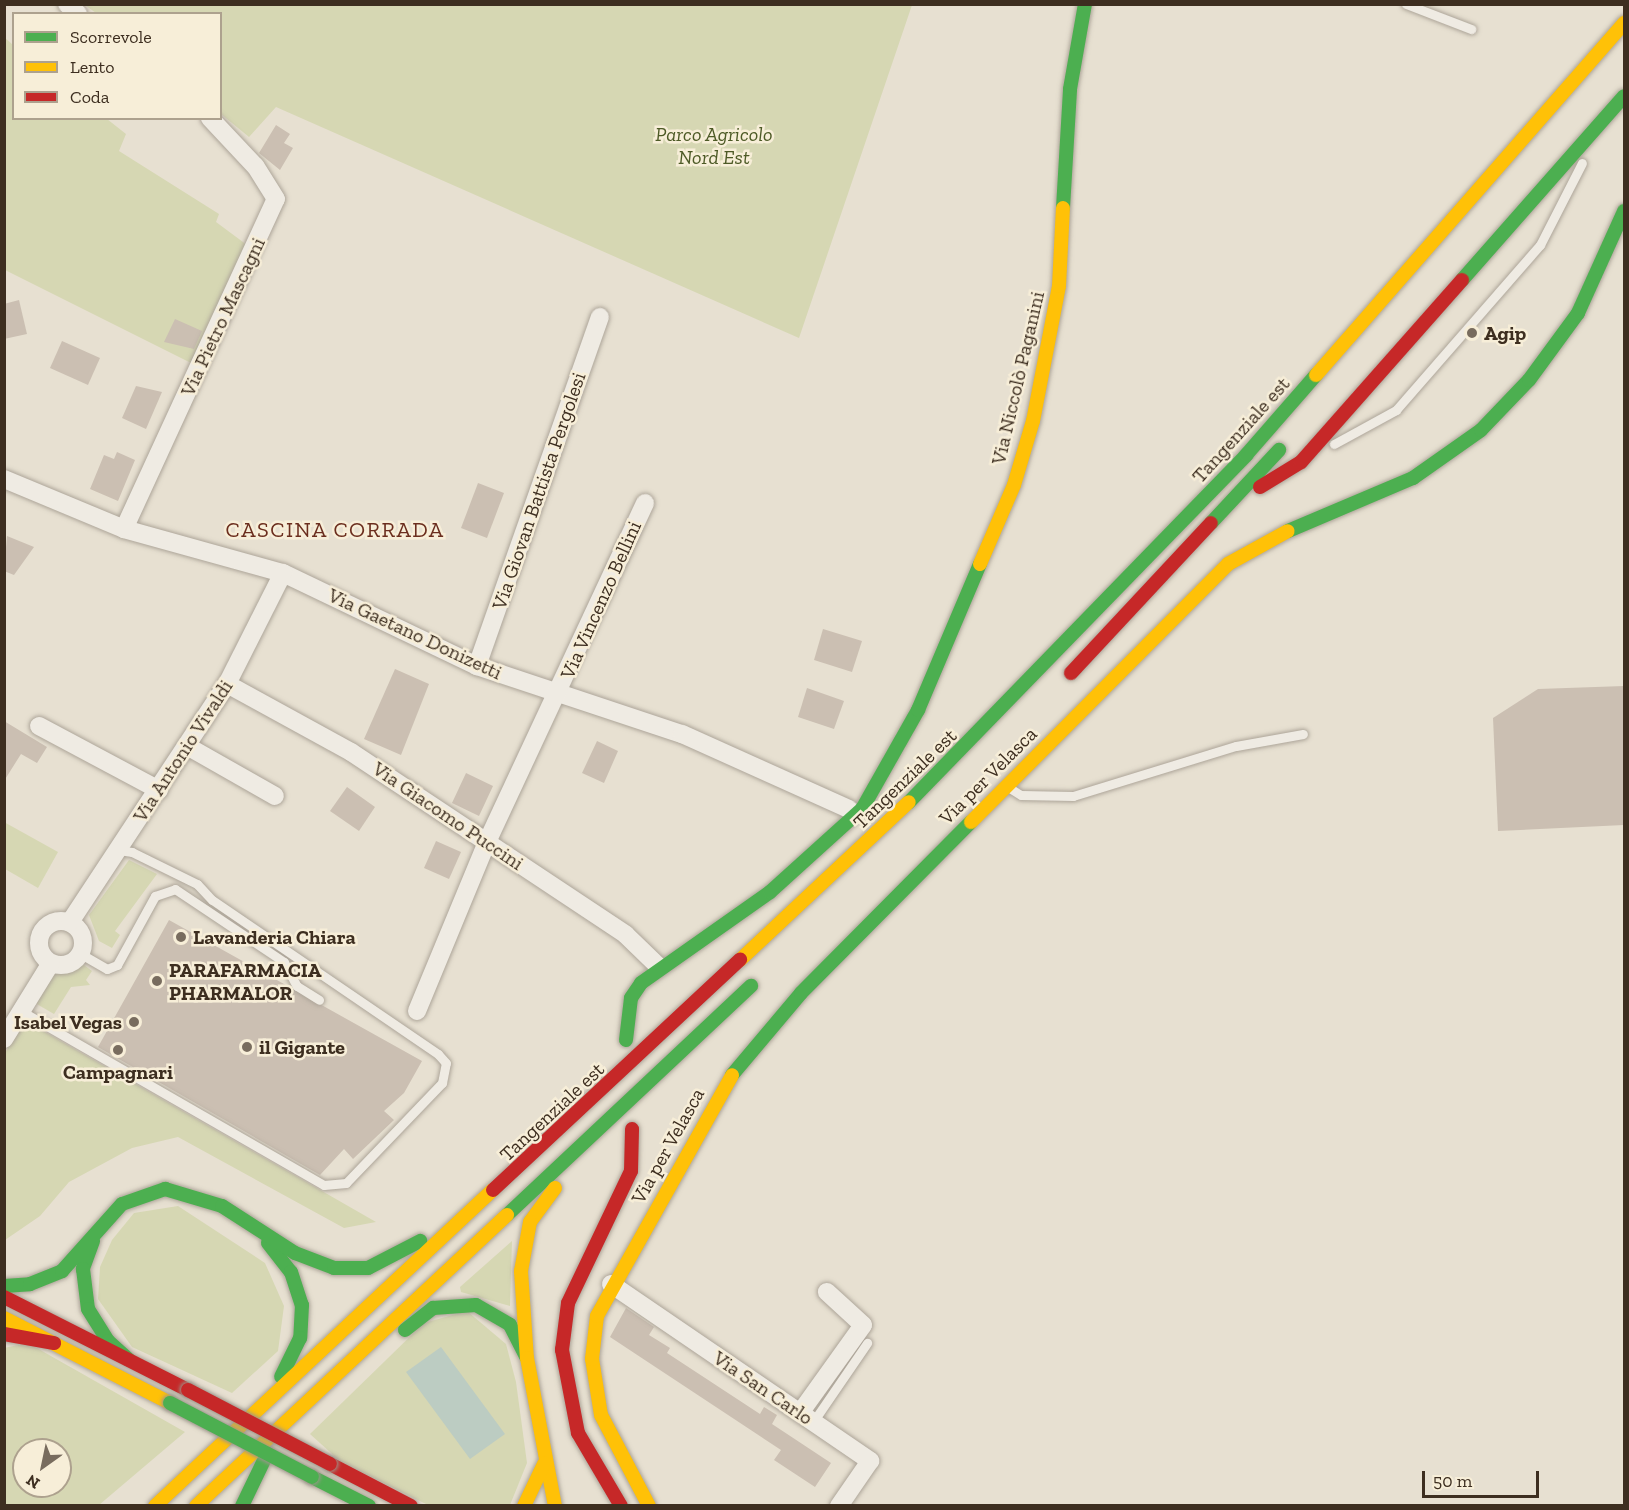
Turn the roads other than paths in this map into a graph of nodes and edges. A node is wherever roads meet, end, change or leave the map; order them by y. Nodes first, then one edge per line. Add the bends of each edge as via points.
1 (1085, 4) edge
2 (1406, 4) edge
3 (1623, 4) edge
4 (1624, 23) edge
5 (1472, 29) dead end
6 (1588, 65) junction
7 (1624, 96) edge
8 (212, 120) edge
9 (1597, 127) junction
10 (1624, 211) edge
11 (600, 317) dead end
12 (1287, 441) dead end
13 (1301, 462) junction
14 (4, 478) edge
15 (645, 503) dead end
16 (1232, 504) junction
17 (124, 529) junction
18 (283, 573) junction
19 (477, 666) junction
20 (1061, 682) dead end
21 (227, 684) junction
22 (558, 696) junction
23 (39, 726) dead end
24 (1303, 734) dead end
25 (187, 746) junction
26 (1006, 786) junction
27 (159, 790) junction
28 (275, 796) dead end
29 (853, 813) junction
30 (487, 842) junction
31 (117, 850) junction
32 (70, 922) junction
33 (81, 954) junction
34 (51, 963) junction
35 (658, 966) junction
36 (759, 978) dead end
37 (319, 1000) dead end
38 (21, 1011) junction
39 (417, 1011) dead end
40 (4, 1039) edge
41 (626, 1040) dead end
42 (602, 1125) junction
43 (633, 1129) dead end
44 (495, 1192) junction
45 (102, 1220) junction
46 (257, 1230) junction
47 (611, 1284) junction
48 (4, 1286) edge
49 (827, 1292) dead end
50 (4, 1297) edge
51 (4, 1318) edge
52 (4, 1334) edge
53 (54, 1343) junction
54 (867, 1343) dead end
55 (527, 1358) junction
56 (129, 1360) junction
57 (330, 1378) junction
58 (266, 1401) junction
59 (296, 1413) junction
60 (807, 1418) junction
61 (618, 1451) junction
62 (544, 1464) junction
63 (176, 1485) junction
64 (620, 1504) edge
65 (144, 1506) edge
66 (155, 1506) edge
67 (196, 1506) edge
68 (242, 1506) edge
69 (369, 1506) edge
70 (411, 1506) edge
71 (524, 1506) edge
72 (555, 1506) edge
73 (648, 1506) edge
74 (839, 1506) edge

1 - 29 main road, Via Niccolò Paganini via 1070,89 1059,286 1033,421 1014,485 903,739
2 - 5 lane
3 - 6 main road via 1594,42
4 - 6 main road, Tangenziale est
6 - 44 main road, Tangenziale est via 1253,446 1094,617 794,915
7 - 9 main road
8 - 17 street, Via Pietro Mascagni via 255,166 276,199
9 - 13 main road
9 - 13 lane via 1566,201 1540,245 1396,410
10 - 26 main road, Via per Velasca via 1578,313 1529,380 1481,430 1413,478 1267,540 1228,564
11 - 19 street, Via Giovan Battista Pergolesi
12 - 16 main road
13 - 16 main road
14 - 17 street, Via Gaetano Donizetti
15 - 22 street, Via Vincenzo Bellini
16 - 20 main road
17 - 18 street, Via Gaetano Donizetti
18 - 19 street, Via Gaetano Donizetti
18 - 21 street, Via Antonio Vivaldi
19 - 22 street, Via Gaetano Donizetti
21 - 25 street, Via Antonio Vivaldi
21 - 30 street, Via Giacomo Puccini via 351,752
22 - 29 street, Via Gaetano Donizetti via 682,734 824,796
22 - 30 street, Via Vincenzo Bellini
23 - 27 street
24 - 26 lane via 1236,746 1073,796 1021,795
25 - 27 street, Via Antonio Vivaldi
25 - 28 street
26 - 47 main road, Via per Velasca via 738,1064
27 - 31 street, Via Antonio Vivaldi
29 - 35 main road, Via Niccolò Paganini via 809,857 742,912
30 - 35 street, Via Giacomo Puccini via 626,935
30 - 39 street, Via Vincenzo Bellini
31 - 32 street, Via Antonio Vivaldi
31 - 38 lane via 132,852 196,884 212,900 438,1054 446,1064 441,1083 346,1183 324,1185
32 - 33 street via 81,932
32 - 34 street via 51,923 42,932 39,946
33 - 34 street via 64,965
33 - 37 lane via 107,969 117,965 155,896 175,889 284,962 297,986
34 - 38 street
35 - 41 main road, Via Niccolò Paganini via 631,998
36 - 42 main road
38 - 40 street
42 - 55 main road via 583,1160 541,1202 530,1222 521,1271
42 - 57 main road
43 - 64 main road via 627,1183 568,1303 562,1350 578,1433
44 - 46 main road via 466,1200 414,1246 368,1268 326,1266
44 - 58 main road, Tangenziale est
45 - 46 main road via 130,1199 177,1190 222,1206
45 - 48 main road via 62,1271 39,1282
45 - 56 main road via 83,1269 85,1296 103,1335
46 - 58 main road via 291,1272 303,1318 297,1348
47 - 60 street, Via San Carlo
47 - 61 main road, Via per Velasca via 597,1316 592,1359 601,1415
49 - 60 street via 863,1325
50 - 56 main road
51 - 53 main road
52 - 53 main road
53 - 69 main road, bridge
54 - 60 lane
55 - 57 main road via 504,1320 477,1305 454,1303 428,1311 373,1360
55 - 62 main road
56 - 70 main road, bridge
57 - 59 main road
58 - 63 main road, Tangenziale est
59 - 67 main road
59 - 68 main road via 256,1468
60 - 74 street, Via San Carlo via 870,1461
61 - 64 main road
61 - 73 main road, Via per Velasca
62 - 71 main road
62 - 72 main road
63 - 65 main road
63 - 66 main road, Tangenziale est

